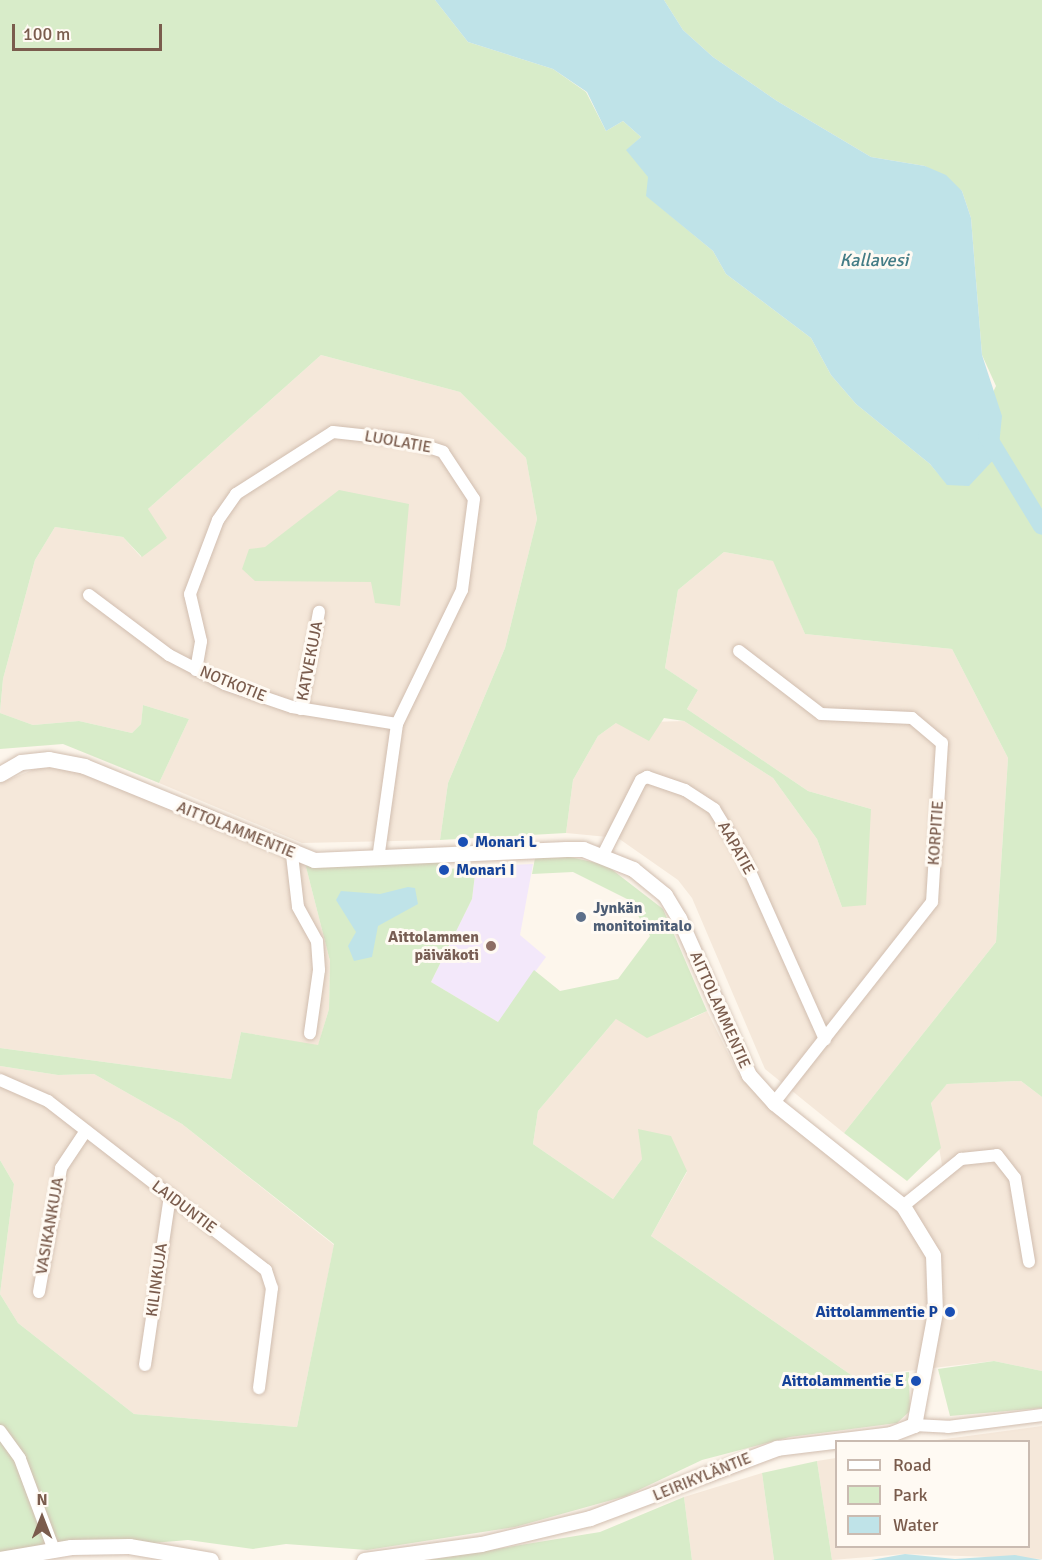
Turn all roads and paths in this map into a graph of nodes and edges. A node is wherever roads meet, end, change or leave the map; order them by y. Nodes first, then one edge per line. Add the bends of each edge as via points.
1 (88, 595) dead end
2 (319, 612) dead end
3 (739, 651) dead end
4 (196, 670) junction
5 (301, 709) junction
6 (397, 724) junction
7 (0, 774) edge
8 (292, 855) junction
9 (603, 855) junction
10 (378, 859) junction
11 (310, 1033) dead end
12 (825, 1039) junction
13 (0, 1080) edge
14 (774, 1103) junction
15 (85, 1132) junction
16 (170, 1195) junction
17 (903, 1206) junction
18 (1029, 1262) dead end
19 (39, 1292) dead end
20 (145, 1365) dead end
21 (259, 1388) dead end
22 (1042, 1415) edge
23 (914, 1425) junction
24 (0, 1431) edge
25 (842, 1440) edge
26 (835, 1441) edge
27 (54, 1550) junction
28 (0, 1559) edge
29 (211, 1560) edge
30 (364, 1560) edge

1 - 4 street, NOTKOTIE
2 - 5 street, KATVEKUJA
3 - 12 street, KORPITIE via 821,714 912,718 942,742 932,902
4 - 5 street, NOTKOTIE
4 - 6 street, LUOLATIE via 201,641 190,594 219,520 236,494 333,432 432,445 469,488 471,528 462,590
5 - 6 street, NOTKOTIE
6 - 10 street, LUOLATIE
7 - 8 street, AITTOLAMMENTIE via 21,762 49,759 84,766
8 - 10 street, AITTOLAMMENTIE
8 - 11 street via 298,907 317,941 319,970
9 - 10 street, AITTOLAMMENTIE via 566,849
9 - 12 street, AAPATIE via 640,780 647,777 685,790 714,809 743,856
9 - 14 street, AITTOLAMMENTIE via 650,880 665,896 749,1075
12 - 14 street, KORPITIE
13 - 15 street, LAIDUNTIE via 27,1088
14 - 17 street, AITTOLAMMENTIE
15 - 16 street, LAIDUNTIE
15 - 19 street, VASIKANKUJA via 61,1168
16 - 20 street, KILINKUJA
16 - 21 street, LAIDUNTIE via 272,1278
17 - 18 street via 961,1159 997,1155 1015,1178
17 - 23 street, AITTOLAMMENTIE via 933,1256 936,1284
22 - 23 street, LEIRIKYLÄNTIE via 948,1427
23 - 25 street, LEIRIKYLÄNTIE via 891,1434
24 - 27 street via 20,1459
26 - 30 street, LEIRIKYLÄNTIE via 777,1448 590,1518 481,1544
27 - 28 street
27 - 29 street via 129,1546

